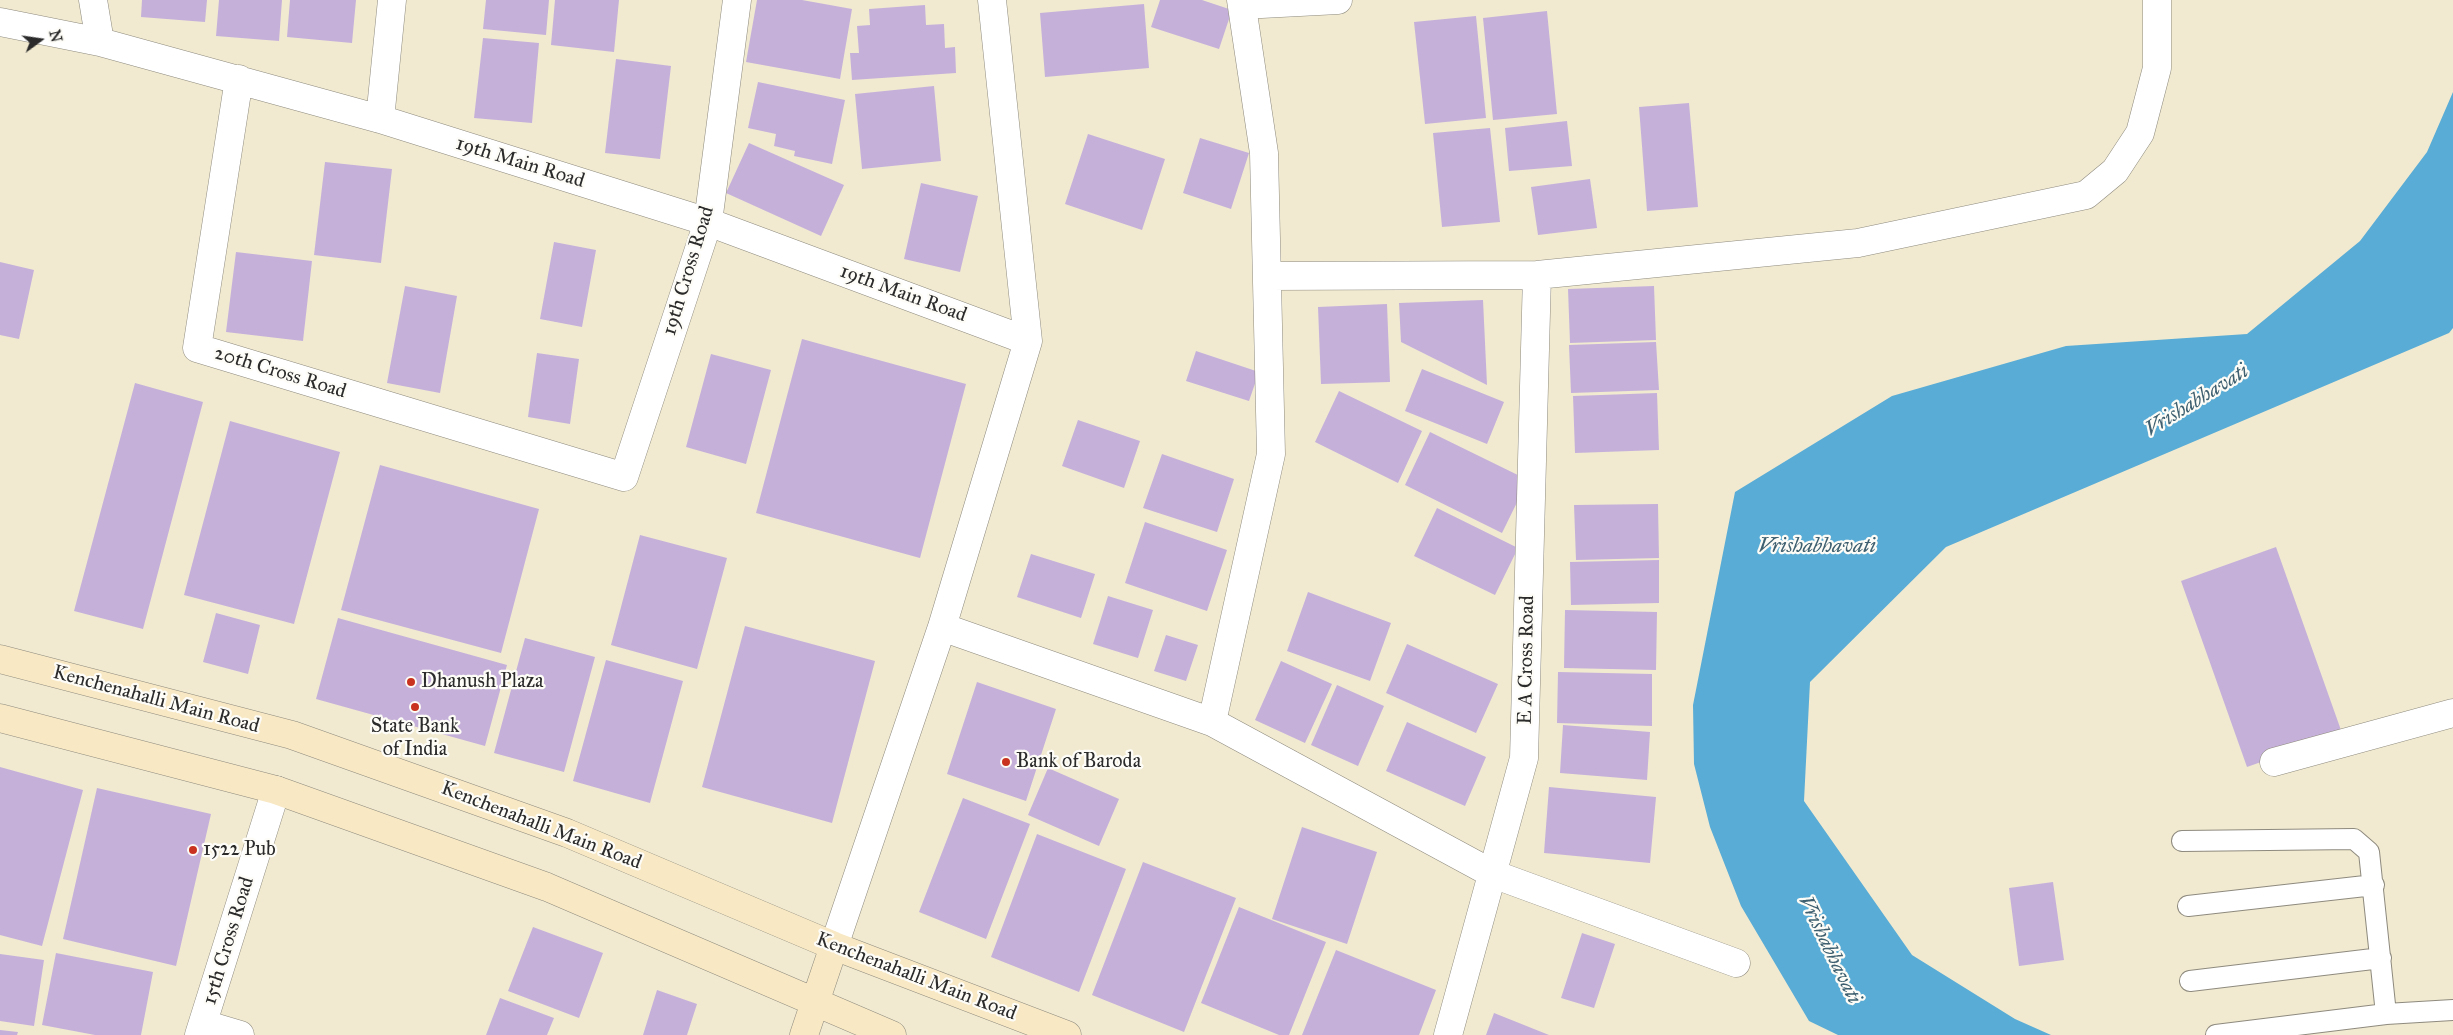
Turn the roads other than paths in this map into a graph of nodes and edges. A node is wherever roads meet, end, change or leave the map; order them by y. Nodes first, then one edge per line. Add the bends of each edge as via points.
1 (93, 0) edge
2 (392, 0) edge
3 (737, 0) edge
4 (992, 0) edge
5 (1338, 0) edge
6 (2157, 0) edge
7 (1242, 2) edge
8 (0, 22) edge
9 (100, 42) junction
10 (239, 79) junction
11 (380, 119) junction
12 (708, 222) junction
13 (1537, 275) junction
14 (1267, 276) junction
15 (1028, 341) junction
16 (624, 478) joint
17 (942, 626) junction
18 (0, 659) edge
19 (2453, 713) edge
20 (0, 718) edge
21 (1212, 722) junction
22 (2274, 762) dead end
23 (276, 790) junction
24 (2182, 841) dead end
25 (1493, 874) junction
26 (2374, 884) junction
27 (2188, 906) dead end
28 (834, 946) junction
29 (2381, 958) junction
30 (1736, 963) dead end
31 (2190, 981) dead end
32 (816, 1001) junction
33 (2453, 1010) edge
34 (2386, 1014) junction
35 (201, 1029) edge
36 (240, 1035) edge
37 (804, 1035) edge
38 (892, 1035) edge
39 (1067, 1035) edge
40 (1448, 1035) edge
41 (2216, 1035) edge

1 - 9 street
2 - 11 street
3 - 12 street, 19th Cross Road
4 - 15 street
5 - 7 street
6 - 13 street via 2157,68 2140,132 2115,171 2086,195 1858,243
7 - 14 street via 1264,153
8 - 9 street, 19th Main Road
9 - 10 street, 19th Main Road
10 - 11 street, 19th Main Road
10 - 16 street, 20th Cross Road via 197,348
11 - 12 street, 19th Main Road
12 - 15 street, 19th Main Road
12 - 16 street, 19th Cross Road
13 - 14 street
13 - 25 street, E A Cross Road via 1524,758
14 - 21 street via 1271,454
15 - 17 street
17 - 21 street
17 - 28 street
18 - 28 main road, Kenchenahalli Main Road via 292,735 567,833
19 - 22 street
20 - 23 main road
21 - 25 street
23 - 32 main road via 548,887
23 - 35 street, 15th Cross Road
24 - 26 lane via 2354,839 2369,852
25 - 30 street
25 - 40 street, E A Cross Road
26 - 27 lane
26 - 29 lane
28 - 32 main road
28 - 39 main road, Kenchenahalli Main Road
29 - 31 lane
29 - 34 lane
32 - 37 main road
32 - 38 main road
33 - 34 lane
34 - 41 lane
35 - 36 street

